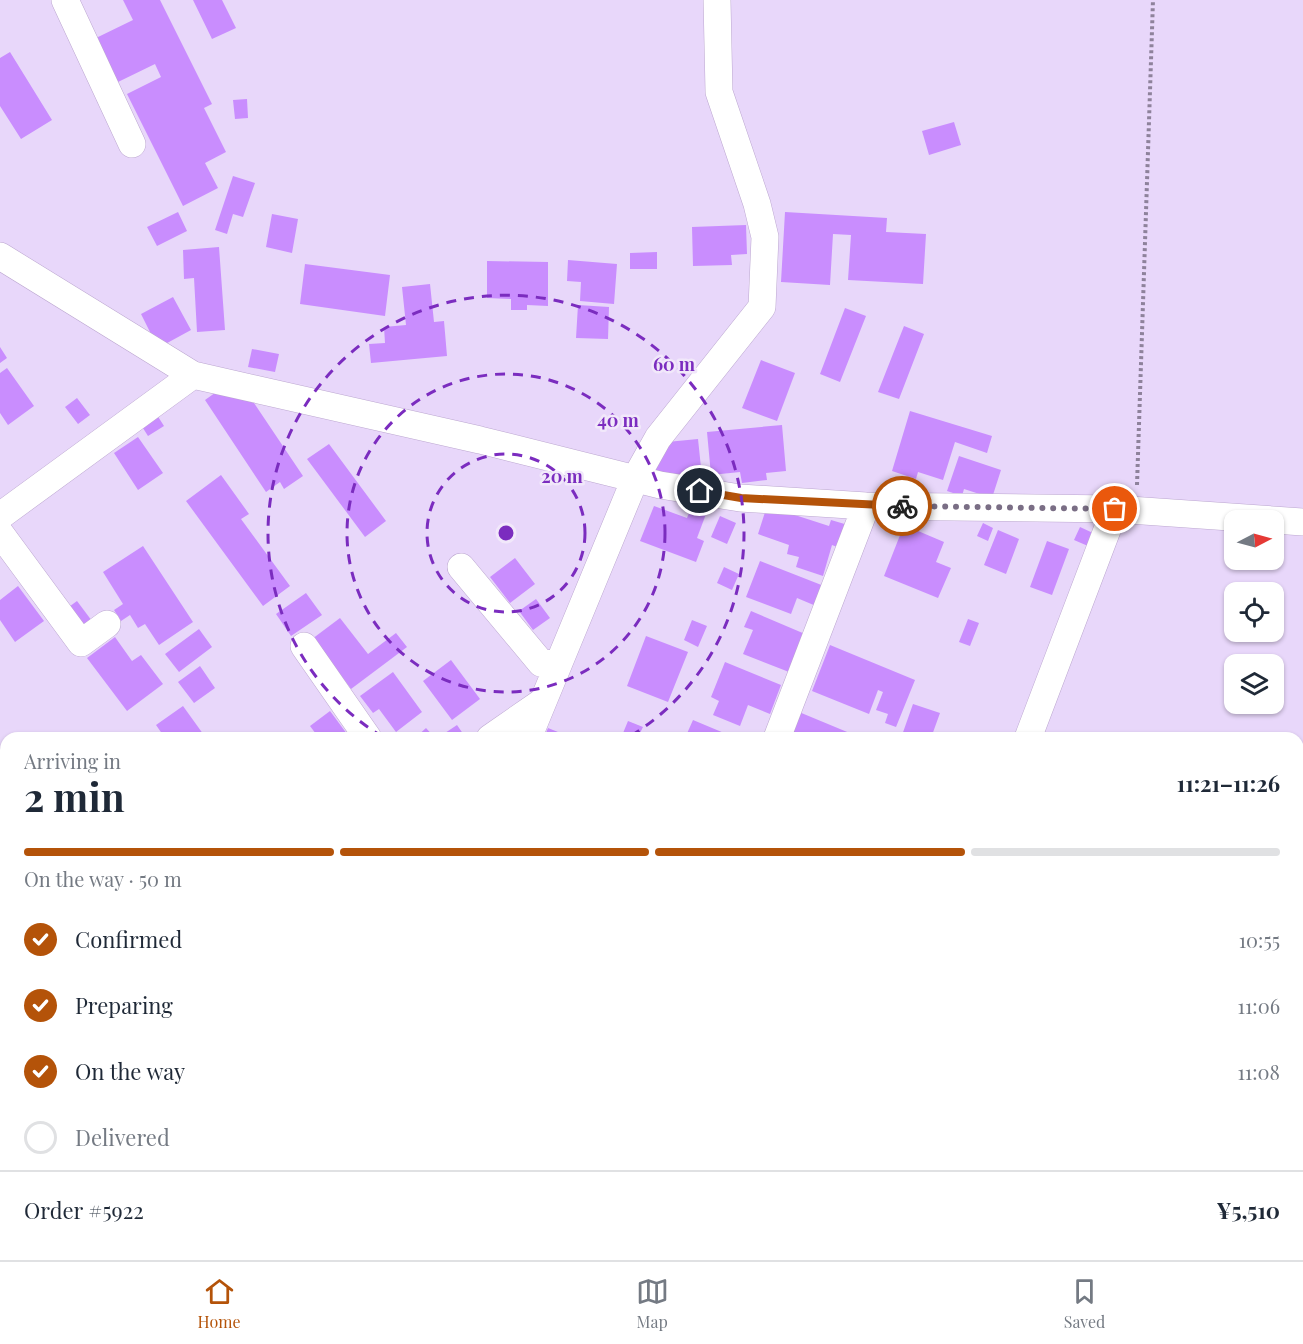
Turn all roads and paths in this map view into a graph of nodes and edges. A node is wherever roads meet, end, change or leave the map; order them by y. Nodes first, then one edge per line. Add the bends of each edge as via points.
1 (64, 0) edge
2 (717, 0) edge
3 (1153, 0) edge
4 (132, 144) dead end
5 (0, 256) edge
6 (193, 375) junction
7 (635, 479) junction
8 (866, 506) junction
9 (1125, 510) junction
10 (0, 516) edge
11 (1303, 522) edge
12 (0, 533) edge
13 (461, 567) dead end
14 (107, 624) dead end
15 (304, 645) dead end
16 (558, 664) junction
17 (542, 702) junction
18 (364, 732) edge
19 (499, 732) edge
20 (530, 732) edge
21 (779, 732) edge
22 (1031, 732) edge

1 - 4 street
2 - 7 street via 719,92 765,237 762,307 658,438
3 - 9 path
5 - 6 street
6 - 7 street
6 - 10 street
7 - 8 street via 741,498
7 - 16 street
8 - 9 street
8 - 21 street
9 - 11 street
9 - 22 street
12 - 14 street via 81,643
13 - 16 street via 541,663
15 - 18 street
16 - 17 street
17 - 19 street
17 - 20 street

